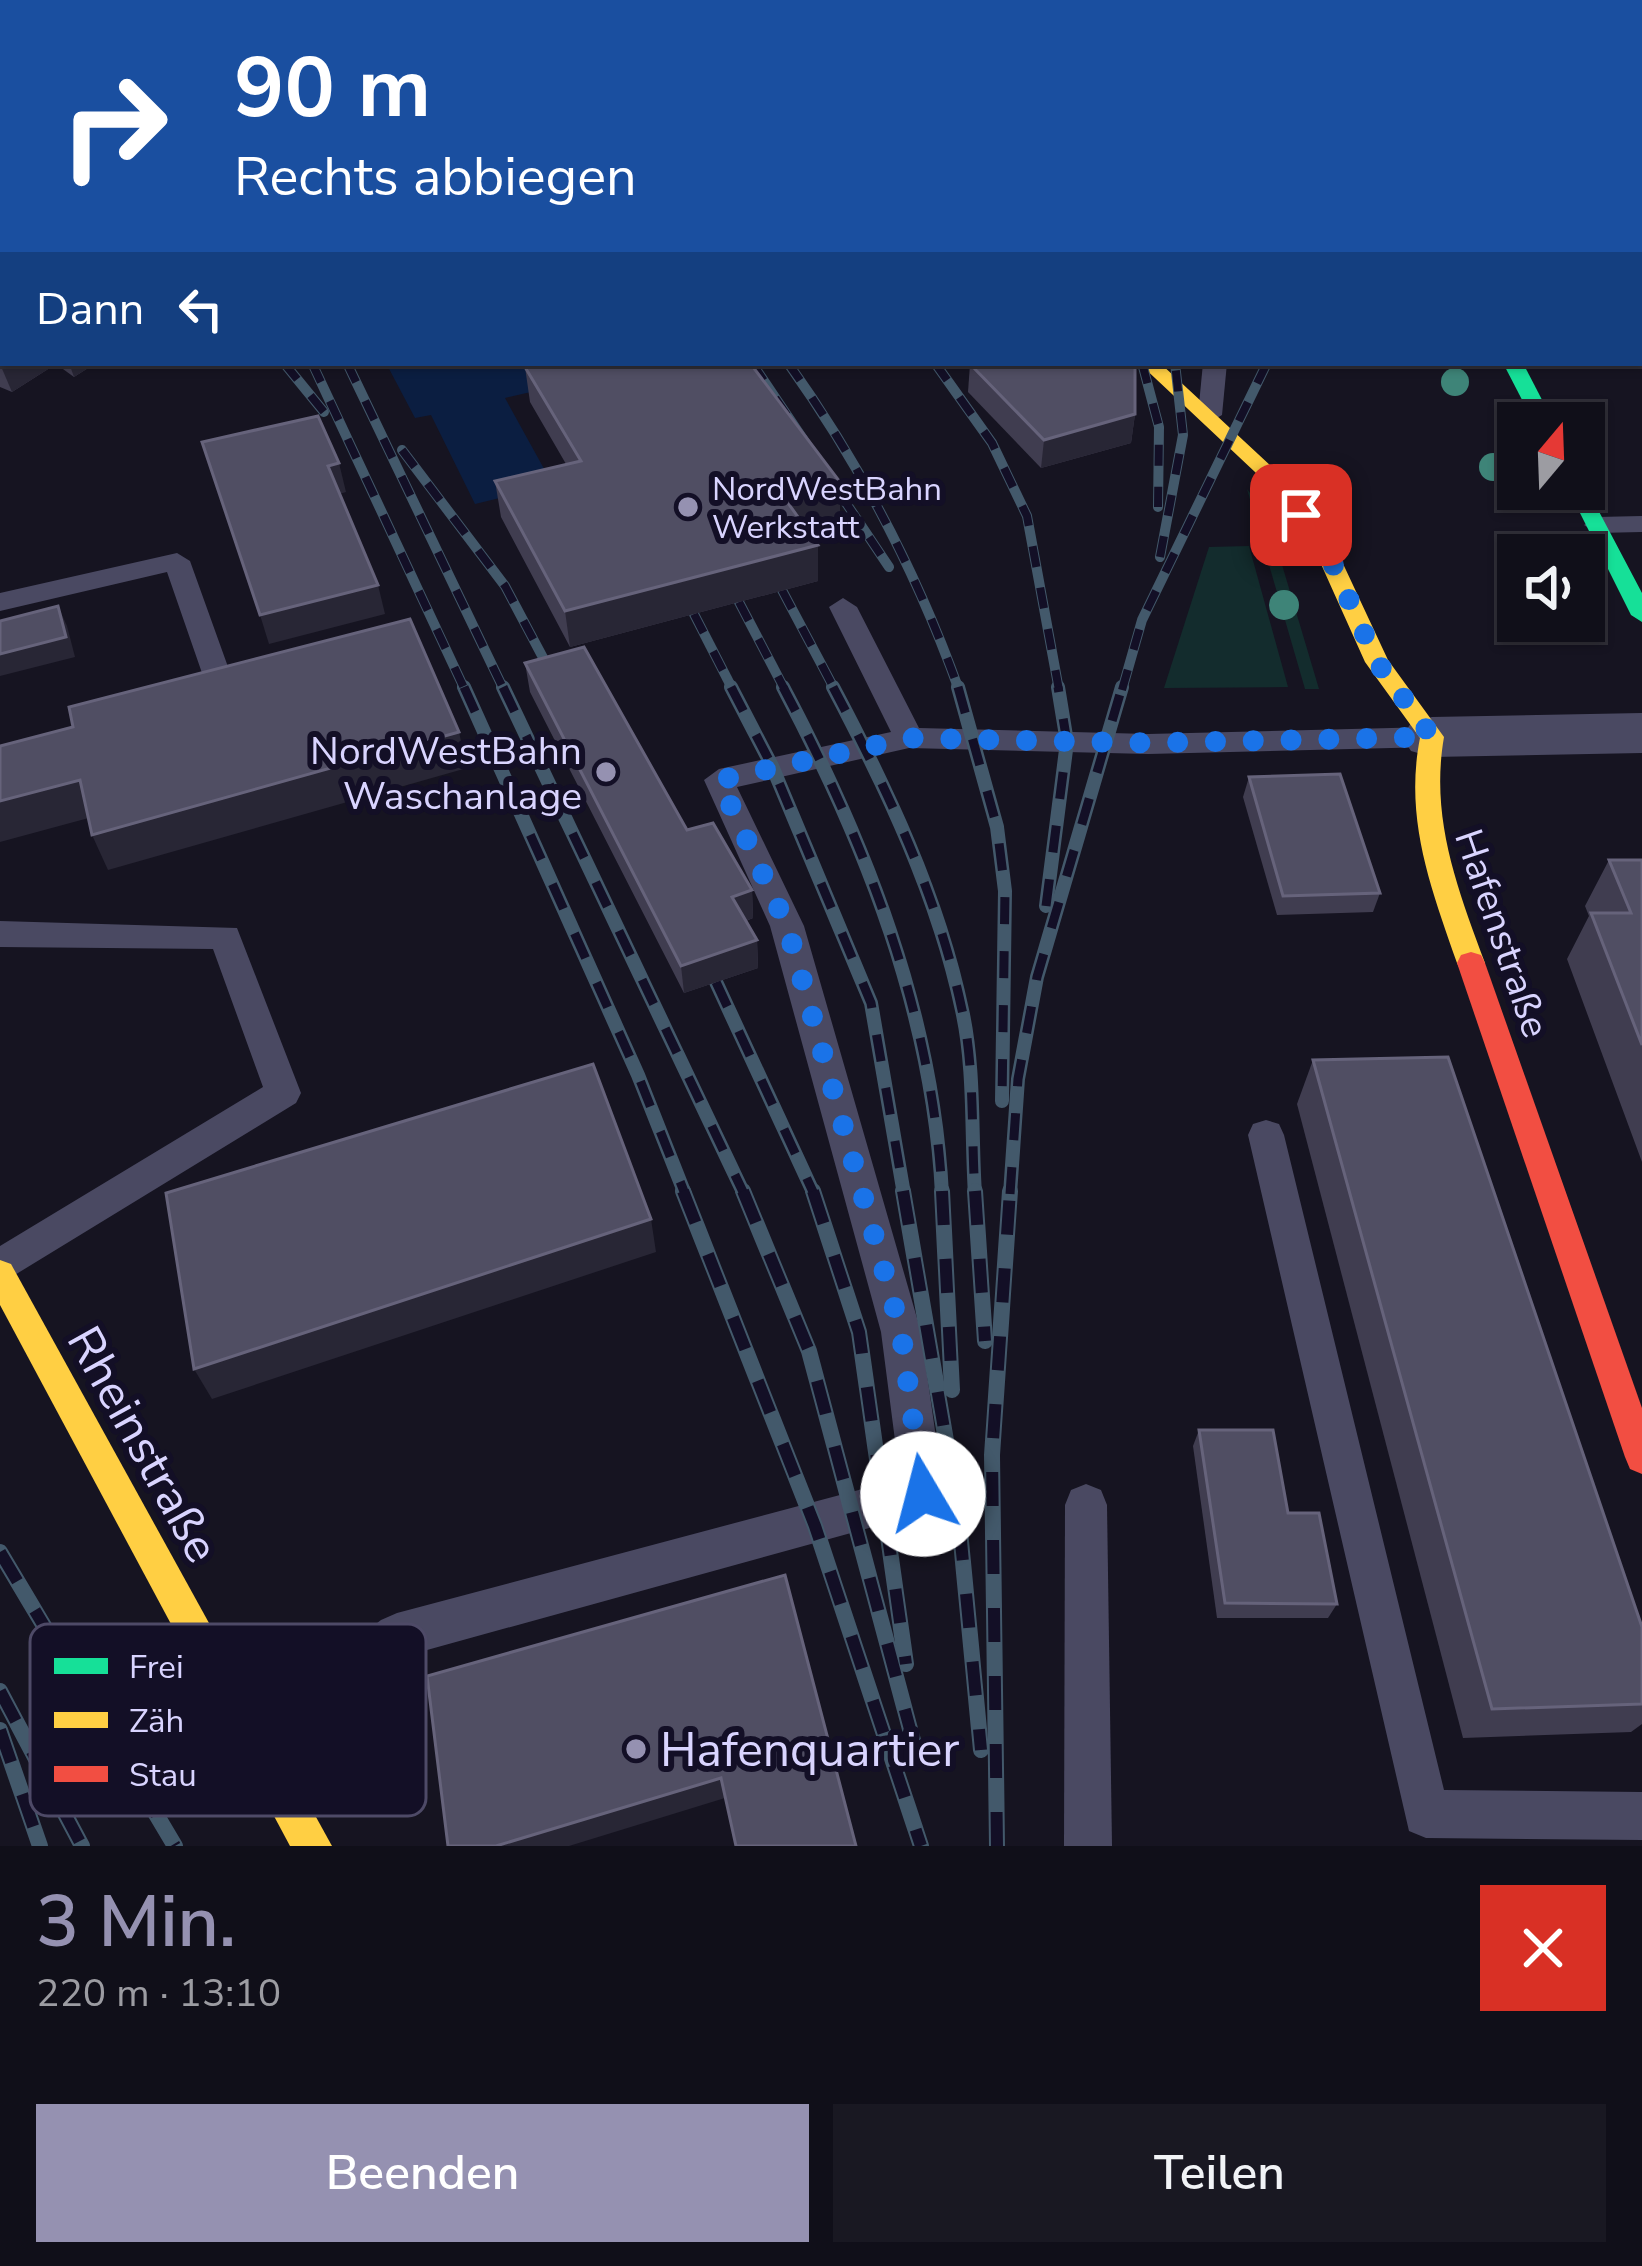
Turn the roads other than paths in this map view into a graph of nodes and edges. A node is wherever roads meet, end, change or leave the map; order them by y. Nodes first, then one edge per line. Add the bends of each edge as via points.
1 (1153, 366) edge
2 (1215, 366) edge
3 (1515, 366) edge
4 (1533, 402) edge
5 (1210, 415) junction
6 (1589, 510) edge
7 (1642, 524) edge
8 (1597, 525) junction
9 (0, 602) edge
10 (843, 607) dead end
11 (1642, 615) edge
12 (152, 700) edge
13 (1642, 734) edge
14 (1432, 737) junction
15 (909, 738) junction
16 (0, 934) edge
17 (1266, 1135) dead end
18 (0, 1270) edge
19 (1642, 1457) edge
20 (1086, 1505) dead end
21 (191, 1624) edge
22 (426, 1628) edge
23 (295, 1816) edge
24 (1642, 1816) edge
25 (312, 1846) edge
26 (1088, 1846) edge

1 - 5 street
2 - 5 lane
3 - 4 street
5 - 14 street via 1280,484 1328,553 1377,662
6 - 8 street
7 - 8 lane
8 - 11 street
9 - 12 lane via 177,561 218,678
10 - 15 lane
13 - 14 street
14 - 15 lane
14 - 19 street, Hafenstraße via 1422,776 1425,829
15 - 22 lane via 719,780 787,926 901,1331 923,1494
16 - 18 lane via 225,937 284,1093
17 - 24 lane via 1426,1814
18 - 21 street, Rheinstraße
20 - 26 lane
23 - 25 street, Rheinstraße

